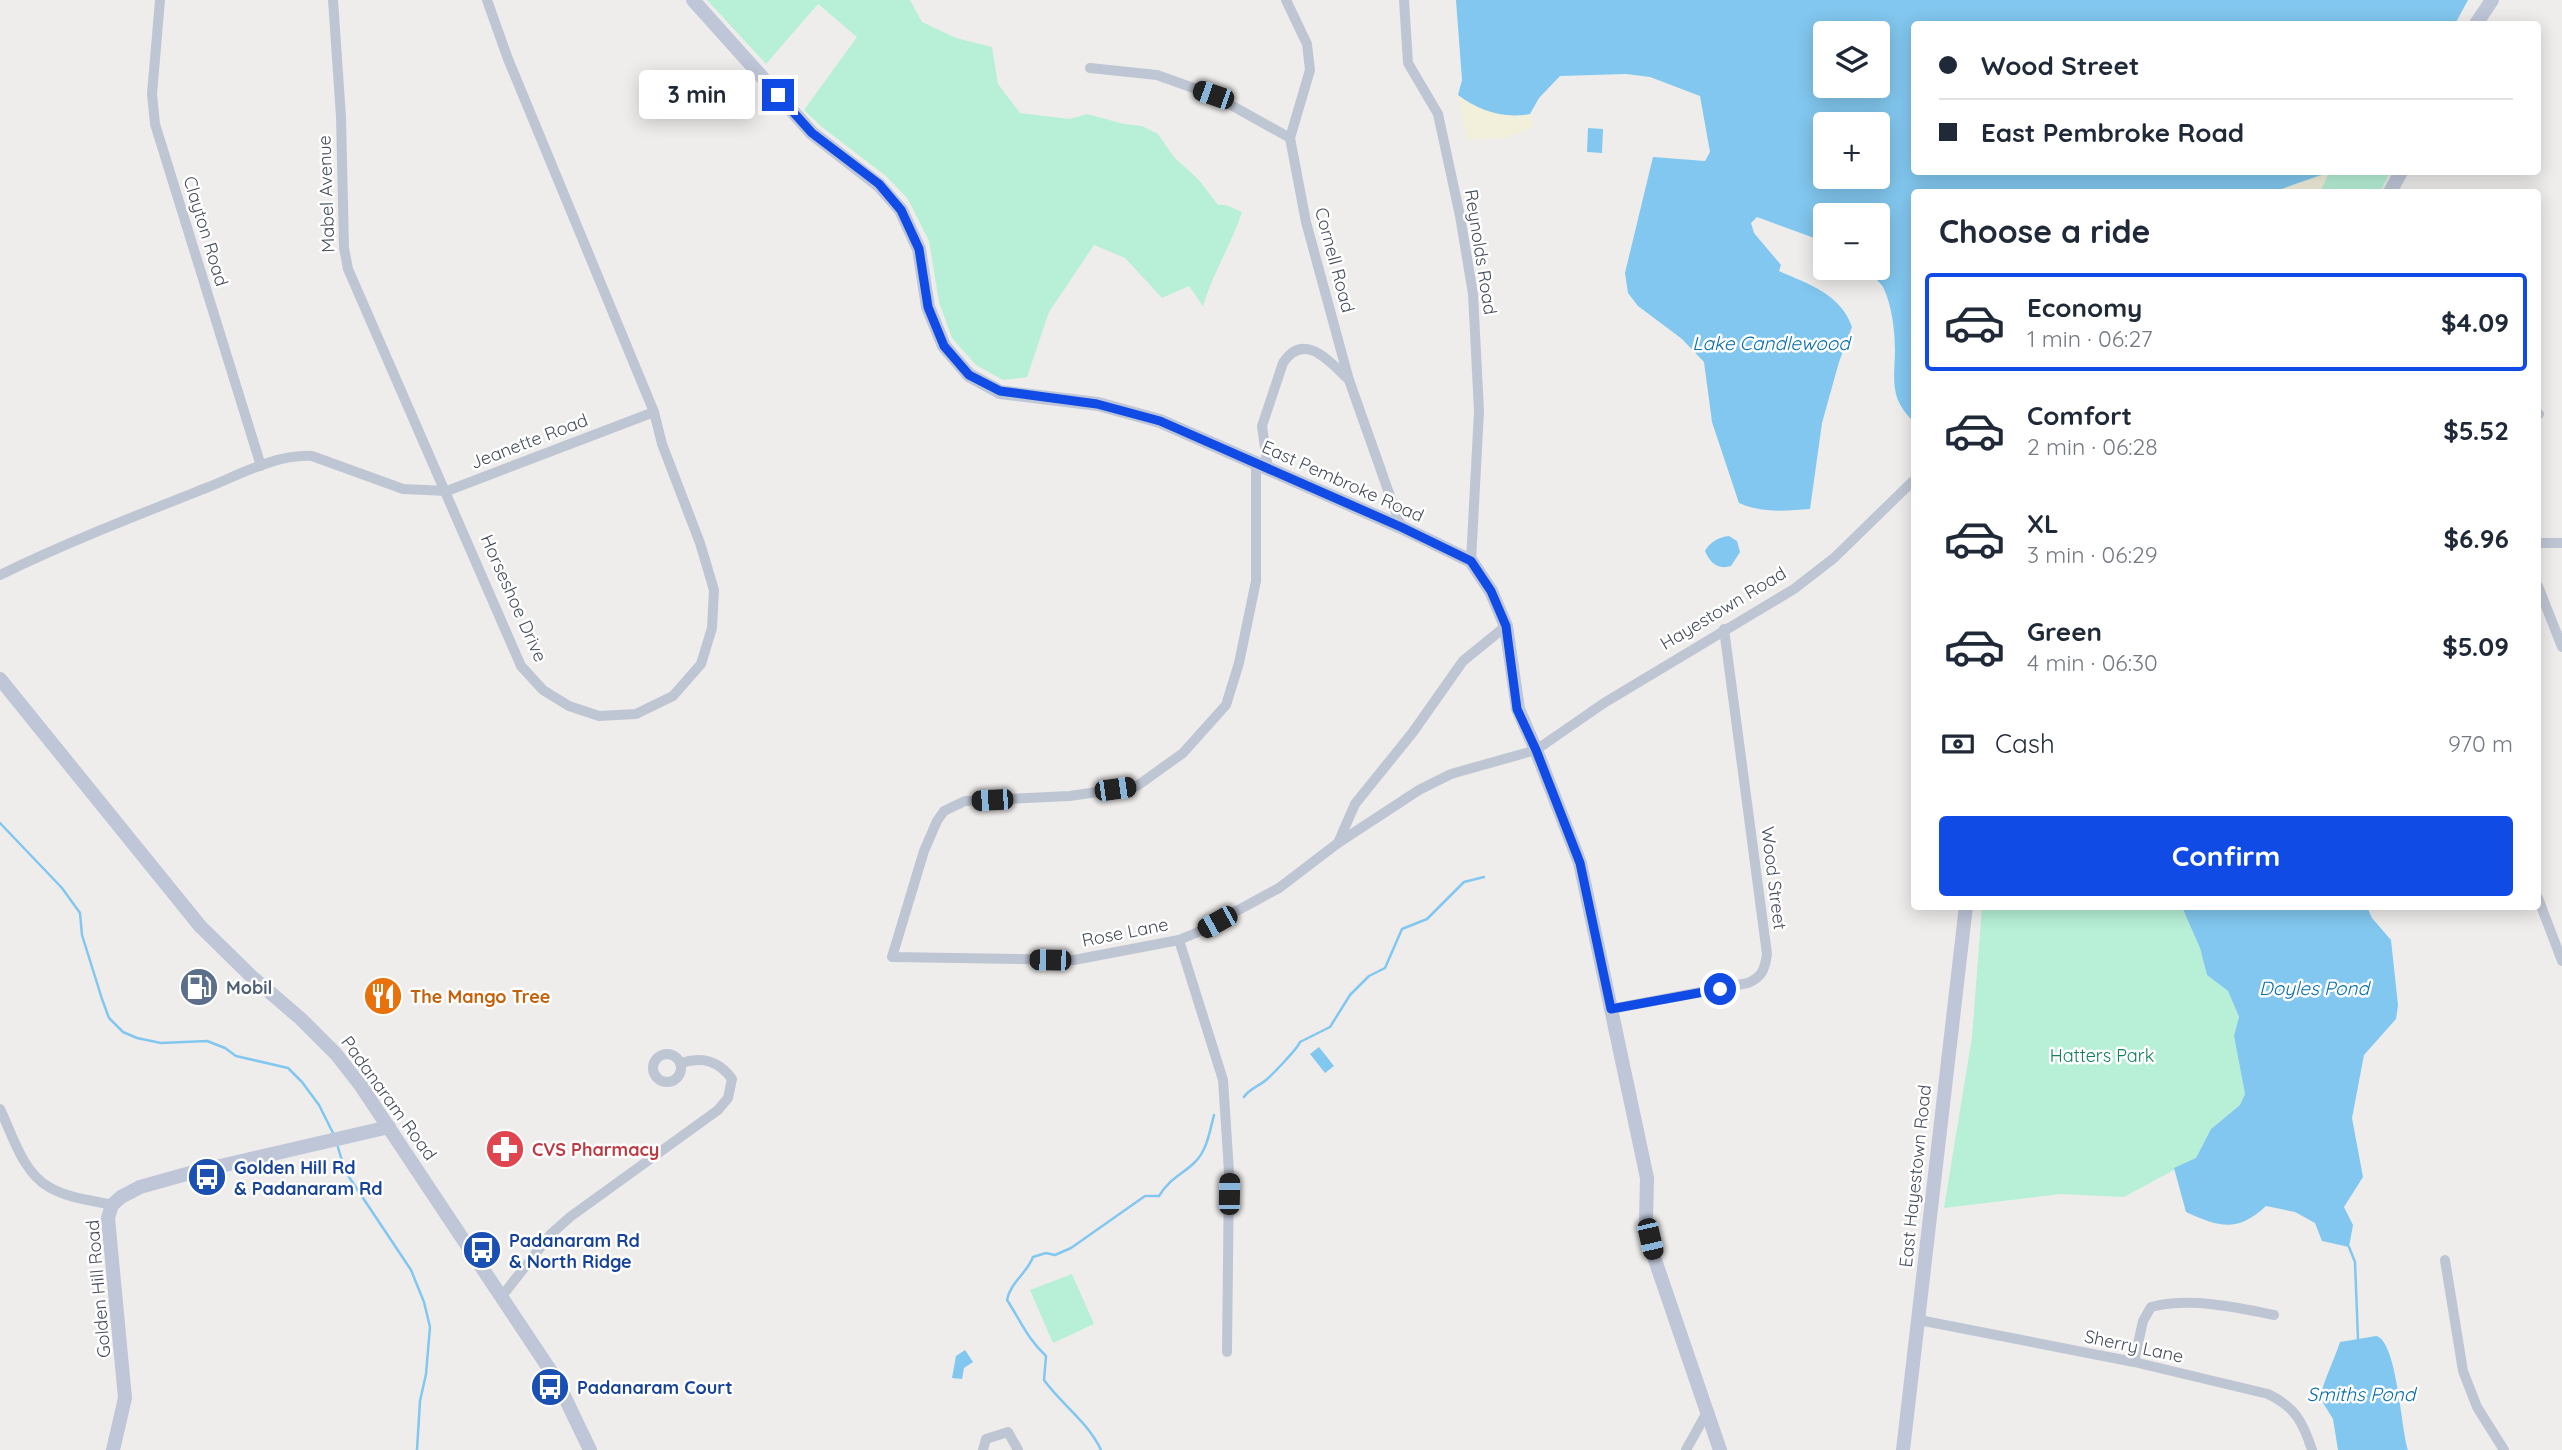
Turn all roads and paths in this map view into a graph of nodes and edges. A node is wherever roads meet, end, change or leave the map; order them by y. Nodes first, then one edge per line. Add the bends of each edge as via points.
1 (160, 0) edge
2 (333, 0) edge
3 (487, 0) edge
4 (693, 0) edge
5 (1286, 0) edge
6 (1404, 0) edge
7 (2492, 0) edge
8 (2478, 21) edge
9 (1090, 68) dead end
10 (1290, 138) junction
11 (1349, 380) junction
12 (653, 412) junction
13 (261, 466) junction
14 (1262, 466) junction
15 (1911, 483) edge
16 (447, 491) junction
17 (1401, 527) junction
18 (2541, 543) edge
19 (2562, 543) edge
20 (1471, 561) junction
21 (0, 575) edge
22 (2541, 594) edge
23 (1506, 626) junction
24 (1724, 629) junction
25 (2562, 648) edge
26 (0, 679) edge
27 (1536, 750) junction
28 (1338, 843) junction
29 (2541, 904) edge
30 (1966, 910) edge
31 (2557, 934) edge
32 (1180, 940) junction
33 (2562, 961) edge
34 (1611, 1009) junction
35 (681, 1063) dead end
36 (0, 1109) edge
37 (389, 1127) junction
38 (112, 1205) junction
39 (2445, 1260) dead end
40 (502, 1296) junction
41 (2274, 1315) dead end
42 (1919, 1320) junction
43 (1227, 1352) dead end
44 (2134, 1363) junction
45 (1706, 1414) junction
46 (113, 1450) edge
47 (590, 1450) edge
48 (982, 1450) edge
49 (1018, 1450) edge
50 (1686, 1450) edge
51 (1720, 1450) edge
52 (1903, 1450) edge
53 (2312, 1450) edge
54 (2504, 1450) edge

1 - 13 street, Clayton Road via 152,94 155,124
2 - 16 street, Mabel Avenue via 348,269
3 - 12 street
4 - 14 street, East Pembroke Road via 812,133 879,184 901,210 919,249 928,307 944,346 969,375 1000,391 1097,404 1160,421
5 - 10 street, Cornell Road via 1307,44 1310,70
6 - 20 street, Reynolds Road via 1408,62 1438,114 1474,295 1479,411
7 - 8 street
9 - 10 street via 1157,75 1213,95
10 - 11 street, Cornell Road via 1306,222
11 - 14 street via 1318,352 1299,351 1288,356 1262,426
11 - 17 street, Cornell Road
12 - 16 street, Jeanette Road
12 - 16 street, Horseshoe Drive via 714,590 712,628 701,664 673,696 636,714 599,716 569,706 543,690 521,666
13 - 16 street, Jeanette Road via 297,455 312,456 403,489
13 - 21 street, Jeanette Road via 73,540
14 - 17 street, East Pembroke Road
14 - 32 street, Rose Lane via 1256,581 1226,705 1183,753 1137,786 1070,796 965,801 944,811 924,851 892,957 1074,960
15 - 24 street, Hayestown Road via 1835,558 1794,589
17 - 20 street, East Pembroke Road
18 - 19 street
20 - 23 street
22 - 25 street
23 - 27 street via 1517,709
23 - 28 street, Rose Lane via 1463,661 1355,804
24 - 27 street, Hayestown Road
24 - 34 street, Wood Street via 1767,954 1765,968 1748,984
26 - 37 street, Padanaram Road via 200,926 336,1054
27 - 28 street, Rose Lane via 1451,774
27 - 34 street via 1580,863
28 - 32 street, Rose Lane via 1279,888
29 - 31 street
30 - 42 street, East Hayestown Road
31 - 33 street
32 - 43 street via 1223,1080 1229,1172
34 - 45 street via 1647,1178 1646,1222 1651,1245
35 - 40 street via 695,1059 723,1067 732,1079 728,1098 718,1110 570,1217
36 - 38 street via 28,1167 46,1186
37 - 38 street, Golden Hill Road via 140,1187
37 - 40 street, Padanaram Road
38 - 46 street, Golden Hill Road via 108,1219 125,1398
39 - 54 street via 2463,1370 2477,1407
40 - 47 street, Padanaram Road via 556,1379
41 - 44 street via 2185,1303 2151,1307 2143,1321
42 - 44 street, Sherry Lane
42 - 52 street, East Hayestown Road
44 - 53 street, Sherry Lane via 2285,1402 2295,1412
45 - 50 street
45 - 51 street
48 - 49 street via 986,1438 1008,1432

